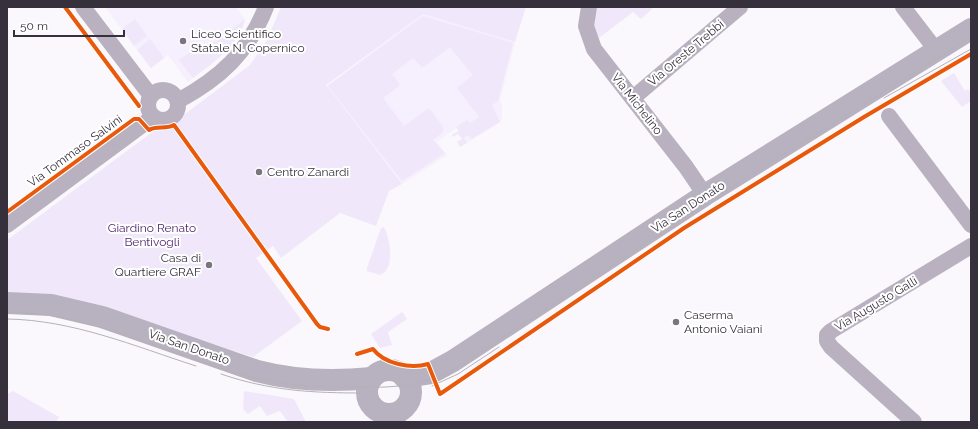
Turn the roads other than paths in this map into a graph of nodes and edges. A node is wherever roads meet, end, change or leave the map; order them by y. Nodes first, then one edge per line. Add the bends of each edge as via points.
1 (83, 7) edge
2 (266, 7) edge
3 (589, 7) edge
4 (740, 7) edge
5 (903, 7) edge
6 (971, 29) edge
7 (936, 50) junction
8 (151, 96) junction
9 (633, 98) junction
10 (178, 101) junction
11 (889, 116) dead end
12 (153, 117) junction
13 (705, 196) junction
14 (7, 225) edge
15 (971, 225) edge
16 (971, 246) edge
17 (7, 303) edge
18 (404, 377) junction
19 (372, 378) junction
20 (387, 418) edge
21 (914, 422) edge

1 - 8 street
2 - 10 street via 250,40 232,63 203,86
3 - 9 street, Via Michelino via 586,26 590,41
4 - 9 street, Via Oreste Trebbi
5 - 7 street
6 - 7 main road, Via San Donato
7 - 13 main road, Via San Donato
8 - 10 street via 158,91 166,90
8 - 12 street via 148,105
9 - 13 street, Via Michelino
10 - 12 street via 176,113 170,119 162,121
11 - 15 street
12 - 14 street, Via Tommaso Salvini
13 - 18 main road, Via San Donato via 453,361 431,373
16 - 21 street, Via Augusto Galli via 827,335 831,347
17 - 19 main road, Via San Donato via 51,305 102,317 275,376 312,380
18 - 19 main road via 391,370 380,372
18 - 20 main road via 409,383 410,398 402,409
19 - 20 main road via 368,385 368,397 374,408

